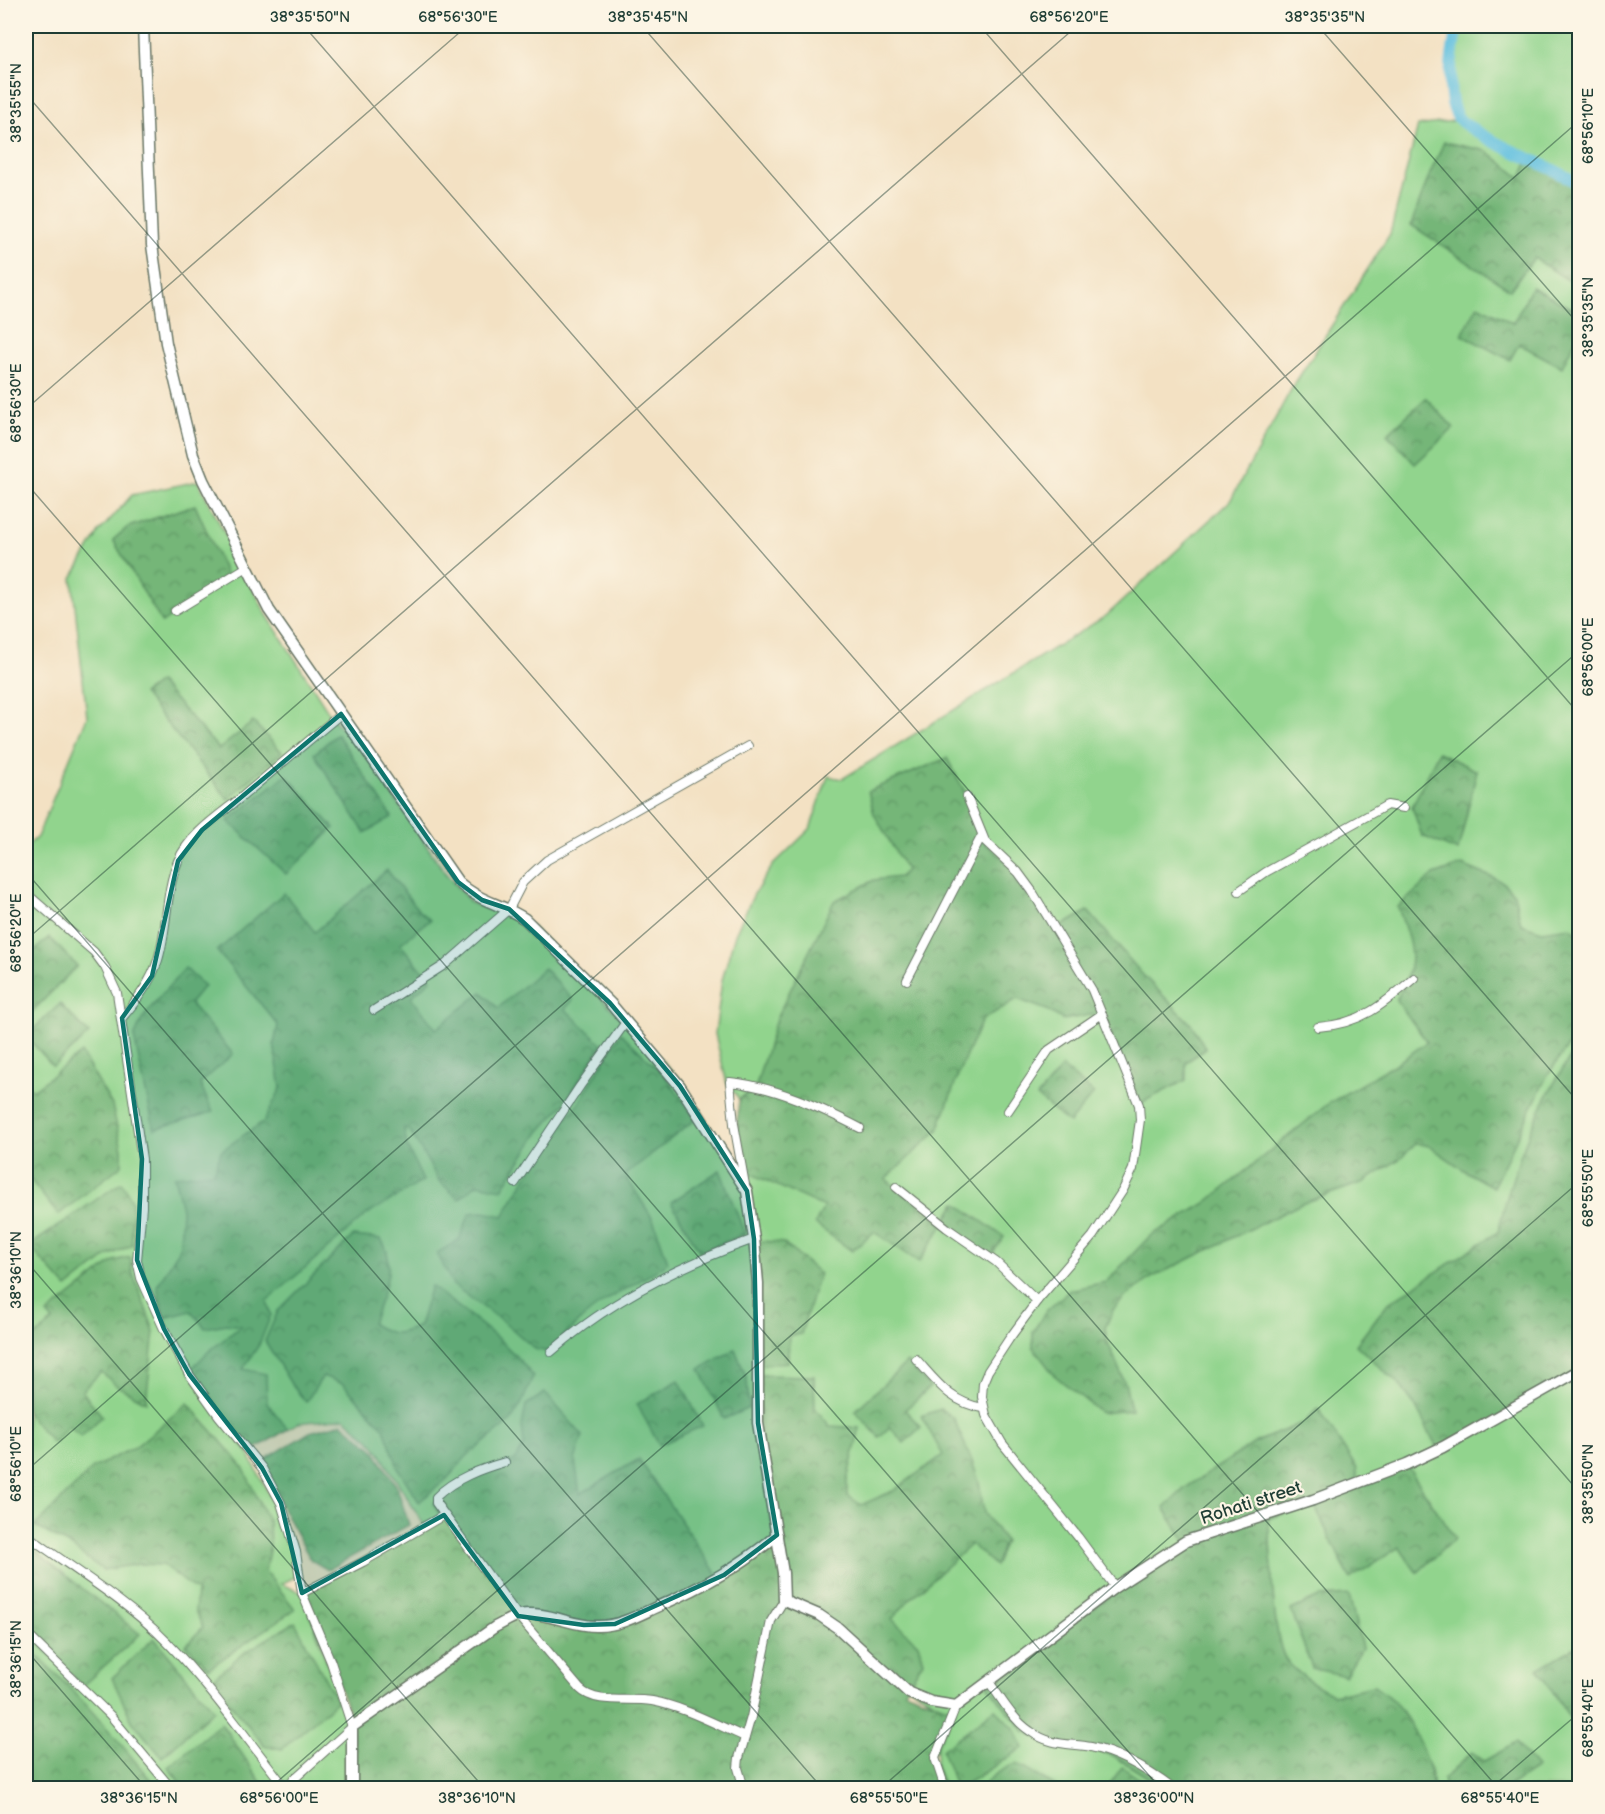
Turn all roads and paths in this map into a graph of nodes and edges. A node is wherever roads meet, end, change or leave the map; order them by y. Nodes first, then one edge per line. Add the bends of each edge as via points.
1 (143, 26) edge
2 (247, 567) junction
3 (175, 611) dead end
4 (341, 714) junction
5 (748, 746) dead end
6 (967, 797) dead end
7 (1404, 808) dead end
8 (982, 835) junction
9 (1239, 891) dead end
10 (26, 893) edge
11 (509, 909) junction
12 (1414, 978) dead end
13 (907, 980) dead end
14 (374, 1010) dead end
15 (1102, 1014) junction
16 (122, 1018) junction
17 (626, 1022) junction
18 (1318, 1027) dead end
19 (1008, 1111) dead end
20 (860, 1128) dead end
21 (515, 1183) dead end
22 (896, 1187) dead end
23 (747, 1191) junction
24 (754, 1239) junction
25 (1037, 1301) junction
26 (551, 1352) dead end
27 (916, 1359) dead end
28 (1580, 1370) edge
29 (983, 1408) junction
30 (506, 1462) dead end
31 (444, 1515) junction
32 (777, 1535) junction
33 (26, 1540) edge
34 (1115, 1587) junction
35 (302, 1593) junction
36 (784, 1600) junction
37 (518, 1616) junction
38 (26, 1633) edge
39 (989, 1682) junction
40 (956, 1706) junction
41 (352, 1727) junction
42 (745, 1737) junction
43 (171, 1788) edge
44 (284, 1788) edge
45 (352, 1788) edge
46 (744, 1788) edge
47 (945, 1788) edge
48 (1172, 1788) edge

1 - 2 street via 152,246 166,343 193,455
2 - 3 street
2 - 4 street via 269,610
4 - 11 street via 458,882 482,900
4 - 16 street via 186,846 172,881 158,961 139,997
5 - 11 street via 547,860 524,882
6 - 8 street
7 - 9 street via 1387,806 1266,872
8 - 13 street
8 - 15 street via 1032,891 1092,990
10 - 16 street via 100,960 117,993
11 - 14 street via 446,964
11 - 17 street via 525,920
12 - 18 street via 1375,1010 1336,1026
15 - 19 street via 1049,1050
15 - 25 street via 1139,1105 1133,1169 1094,1236
16 - 35 street via 142,1159 137,1260 141,1278 189,1374 270,1480 289,1524
17 - 21 street
17 - 23 street via 680,1086
20 - 23 street via 818,1107 770,1090 730,1082
22 - 25 street via 996,1262
23 - 24 street
24 - 26 street via 663,1276 593,1319
24 - 32 street via 758,1283 758,1423
25 - 29 street via 988,1371 983,1383
27 - 29 street via 956,1399
28 - 34 street, Rohati street via 1443,1447 1356,1485 1186,1541
29 - 34 street via 1002,1443
30 - 31 street via 447,1488 436,1500
31 - 35 street
31 - 37 street
32 - 36 street
32 - 37 street via 724,1575 635,1618 584,1626 543,1616
33 - 44 street via 28,1536 166,1640
34 - 39 street, Rohati street
35 - 41 street via 331,1662
36 - 40 street via 838,1628 909,1694
36 - 42 street via 771,1621
37 - 41 street via 495,1627
37 - 42 street via 586,1695 653,1701
38 - 43 street via 110,1714
39 - 40 street, Rohati street
39 - 48 street via 1022,1725 1039,1737 1116,1756
40 - 47 street via 936,1754
41 - 44 street
41 - 45 street
42 - 46 street via 738,1768

